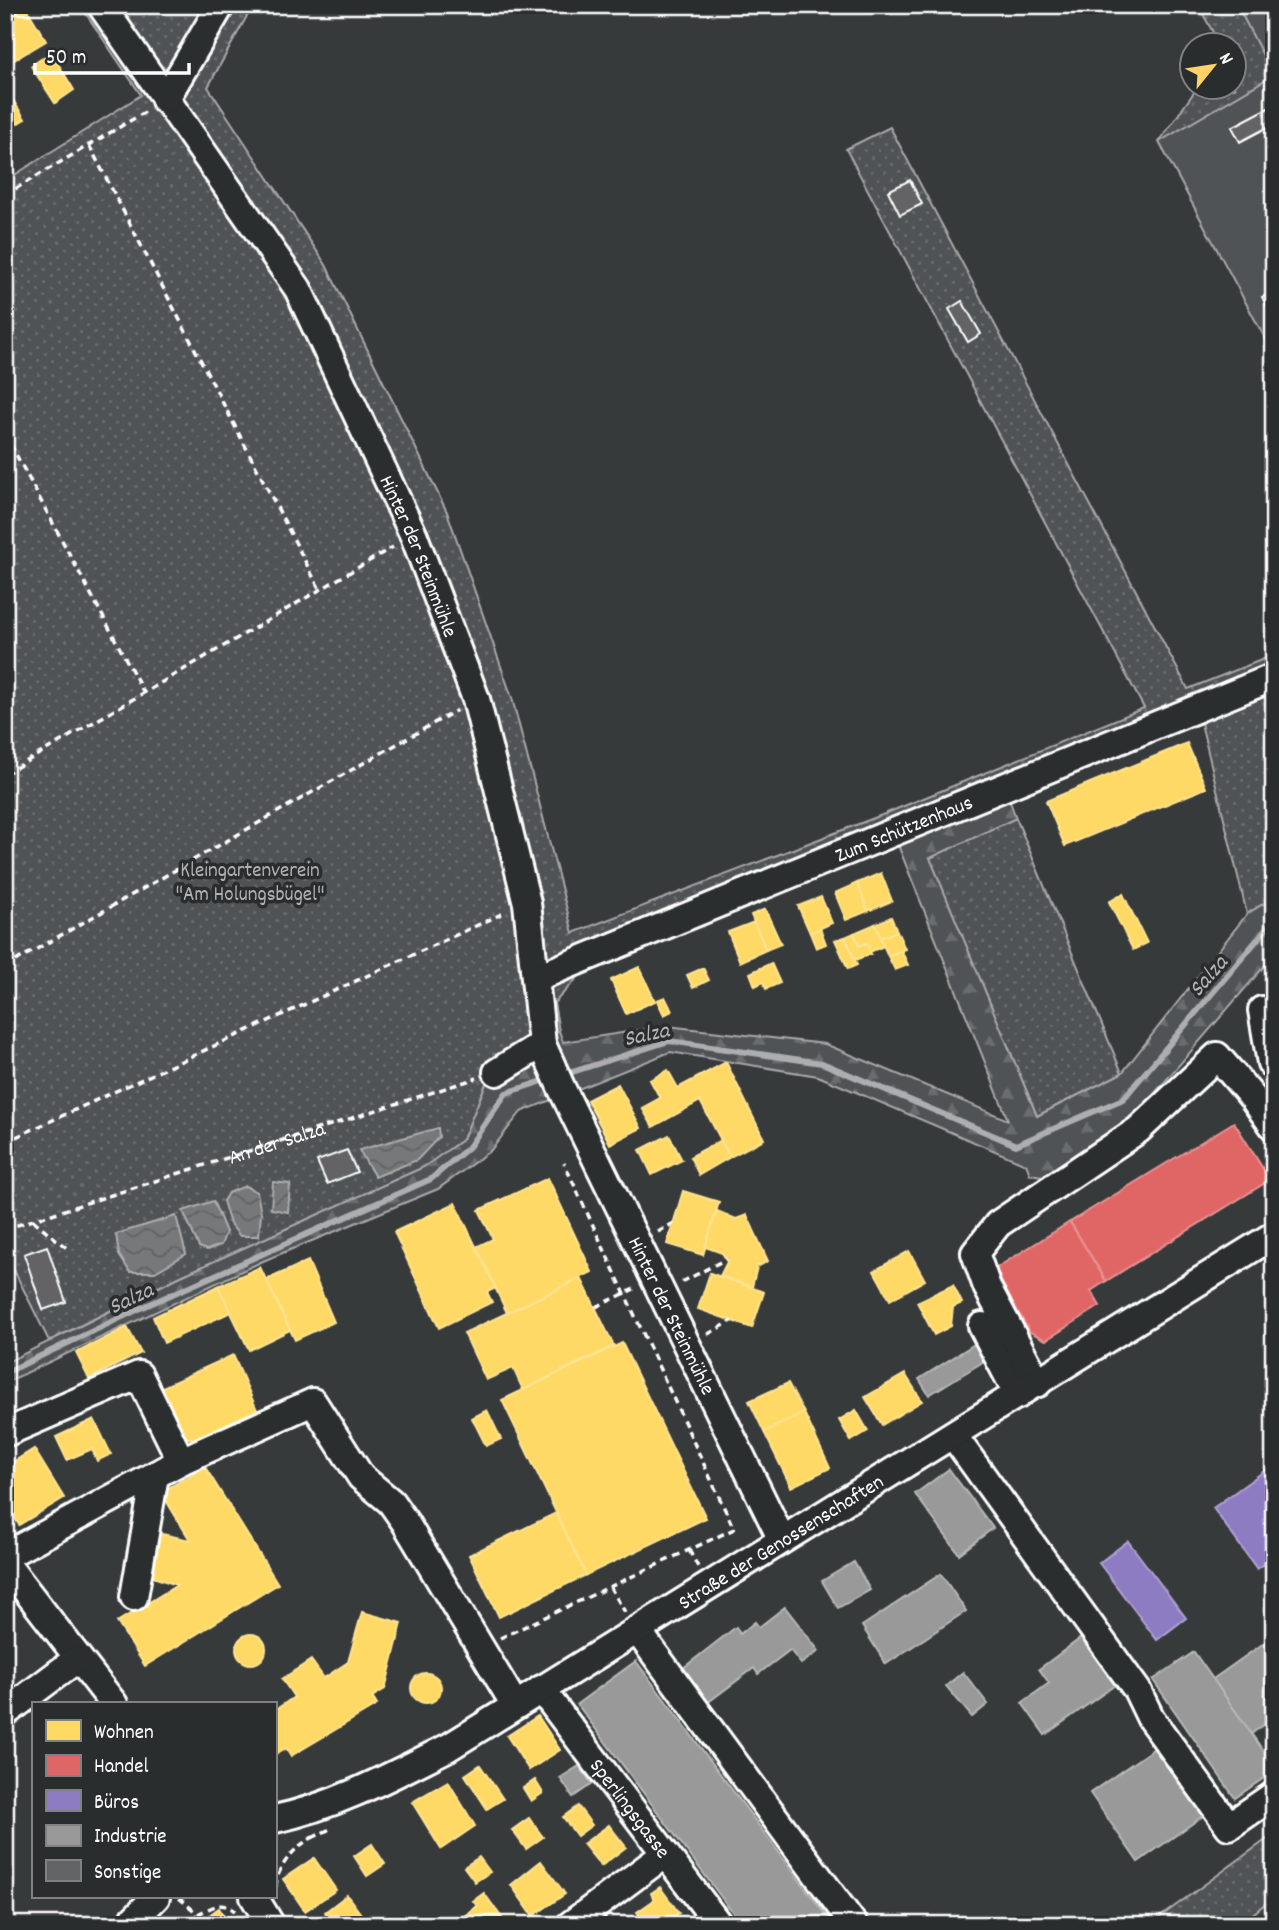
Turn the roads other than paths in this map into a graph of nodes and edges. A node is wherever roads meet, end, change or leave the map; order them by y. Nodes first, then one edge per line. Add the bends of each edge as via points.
1 (101, 5) edge
2 (221, 5) edge
3 (165, 100) junction
4 (1274, 677) edge
5 (536, 978) junction
6 (1262, 1010) dead end
7 (546, 1052) junction
8 (1274, 1067) edge
9 (497, 1072) road end
10 (1274, 1127) edge
11 (1274, 1235) edge
12 (982, 1326) dead end
13 (1028, 1389) junction
14 (5, 1433) edge
15 (953, 1435) junction
16 (181, 1461) junction
17 (155, 1475) junction
18 (782, 1540) junction
19 (5, 1556) edge
20 (5, 1563) edge
21 (134, 1597) dead end
22 (637, 1630) junction
23 (77, 1658) junction
24 (541, 1689) junction
25 (112, 1702) edge
26 (516, 1705) junction
27 (5, 1713) edge
28 (1274, 1796) edge
29 (276, 1819) edge
30 (665, 1854) junction
31 (155, 1898) edge
32 (128, 1925) edge
33 (570, 1925) edge
34 (719, 1925) edge
35 (854, 1925) edge

1 - 3 street, Hinter der Steinmühle
2 - 3 street
3 - 5 street, Hinter der Steinmühle via 298,289 414,536 476,699 527,903
4 - 5 street, Zum Schützenhaus
5 - 7 street, Hinter der Steinmühle
6 - 8 street
7 - 9 street
7 - 18 street, Hinter der Steinmühle
10 - 13 street via 1217,1056 1138,1130 998,1224 975,1253
11 - 13 street, Straße der Genossenschaften
12 - 13 street
13 - 15 street, Straße der Genossenschaften
14 - 16 street via 139,1376
15 - 18 street, Straße der Genossenschaften
15 - 28 street via 1229,1826
16 - 17 street
16 - 26 street via 313,1402 361,1477 391,1502 405,1522
17 - 19 street
17 - 21 street
18 - 22 street, Straße der Genossenschaften
20 - 23 street
22 - 24 street, Straße der Genossenschaften
22 - 35 street
23 - 25 street
23 - 27 street
24 - 26 street, Straße der Genossenschaften
24 - 30 street, Sperlingsgasse
26 - 29 street, Straße der Genossenschaften via 449,1747 367,1787
30 - 33 street
30 - 34 street, Sperlingsgasse
31 - 32 street

